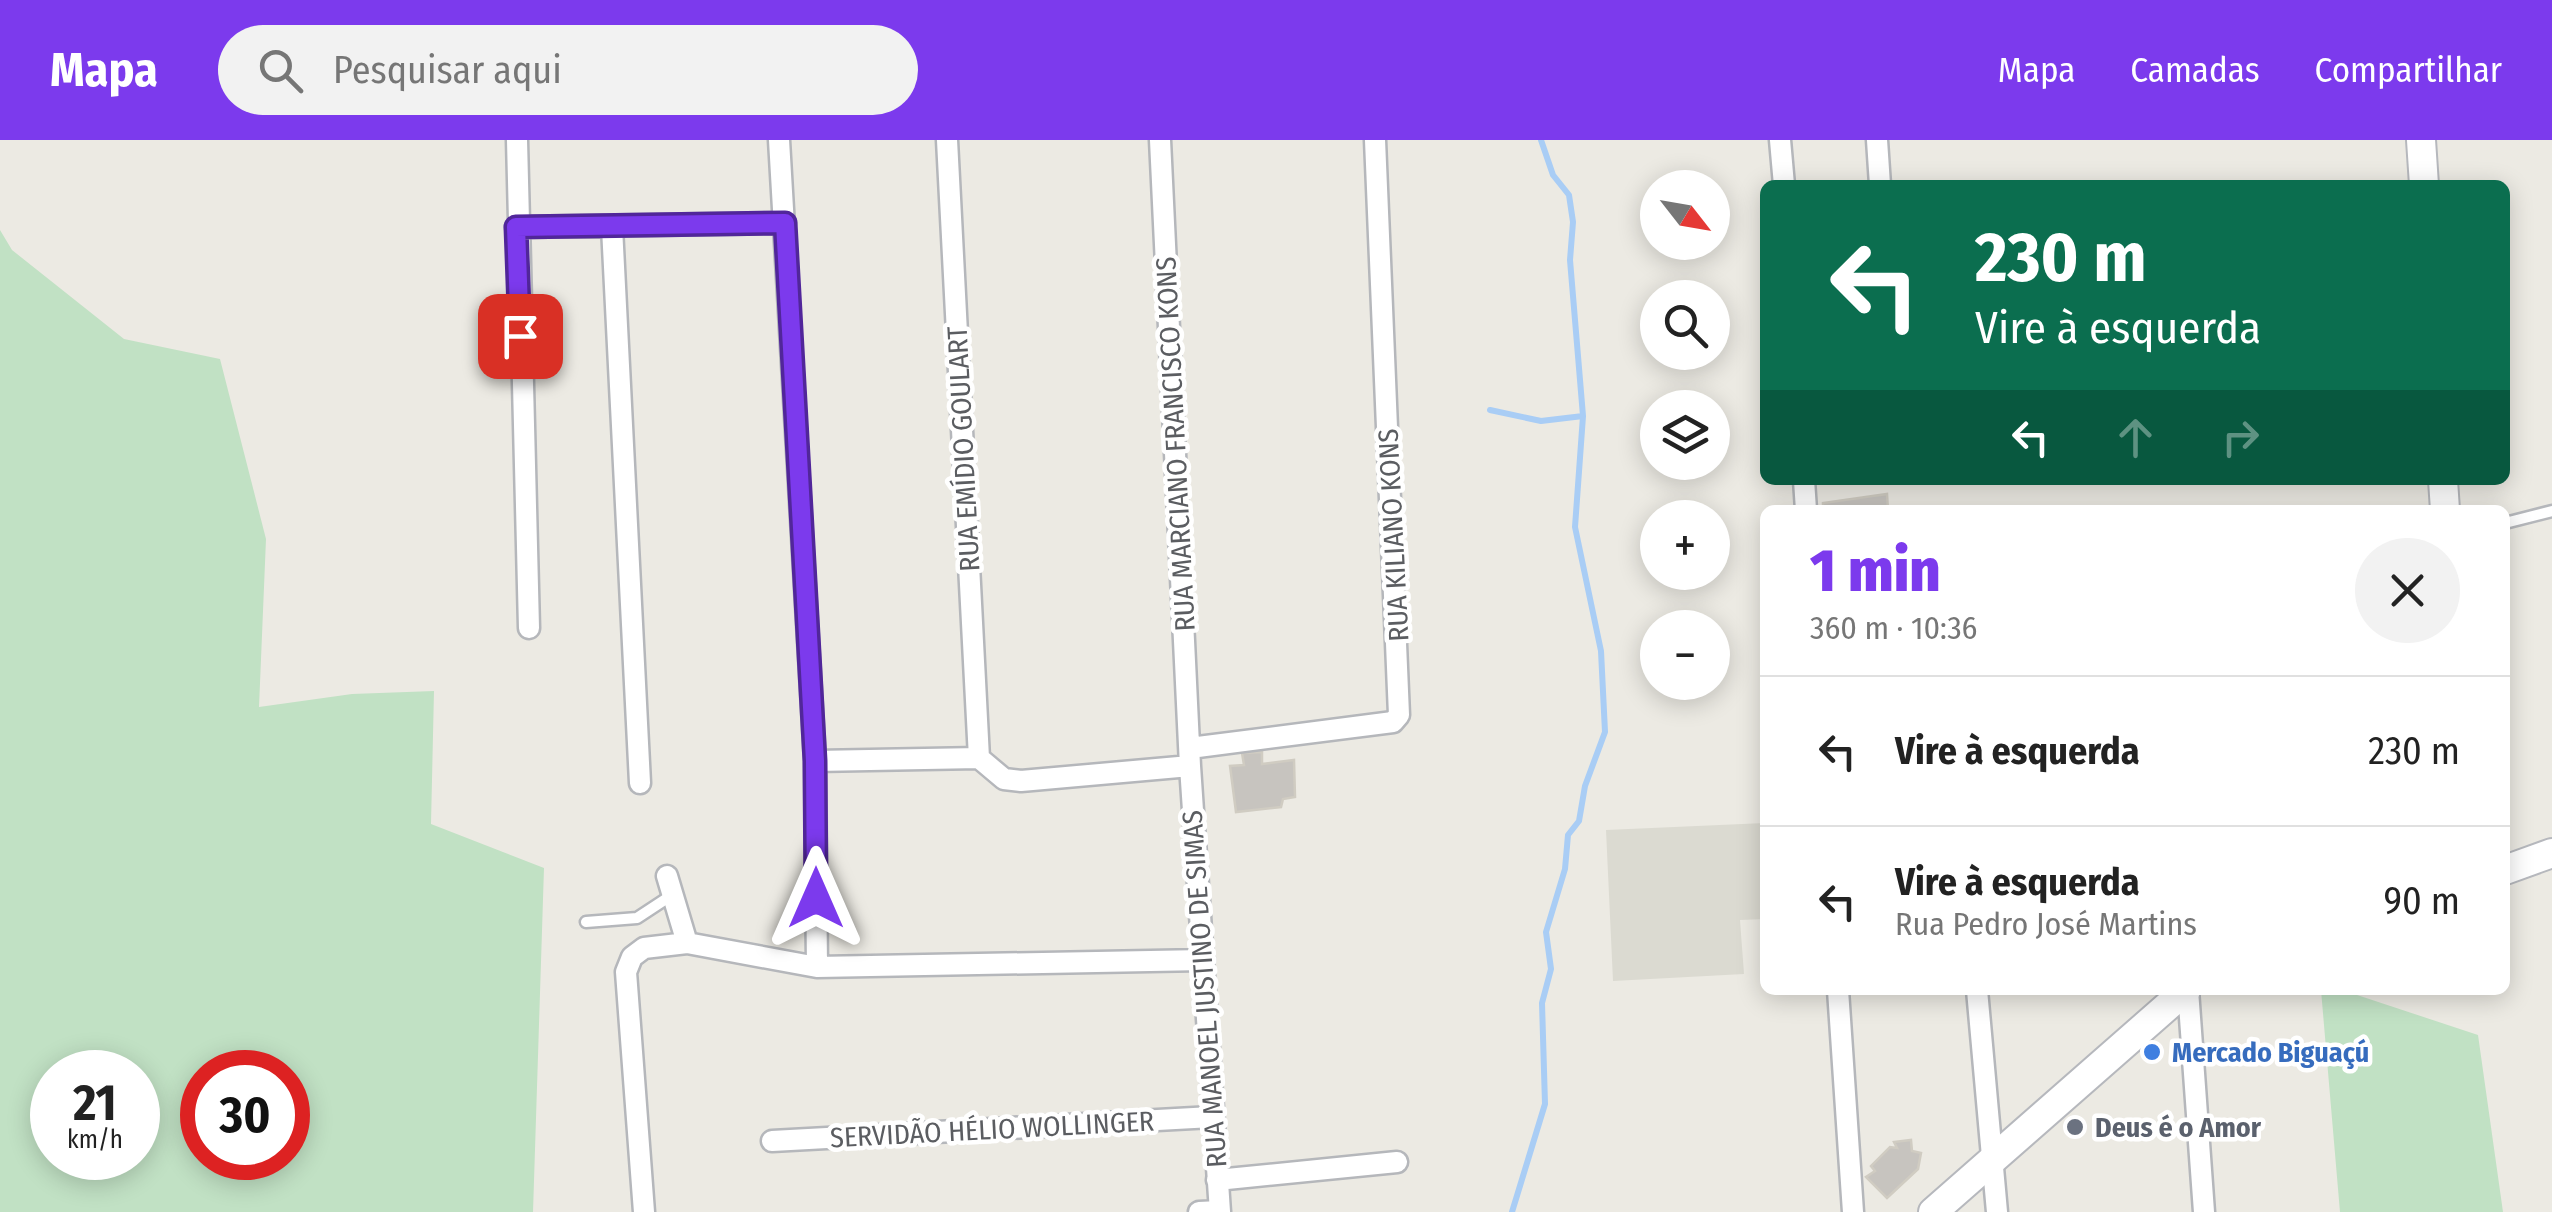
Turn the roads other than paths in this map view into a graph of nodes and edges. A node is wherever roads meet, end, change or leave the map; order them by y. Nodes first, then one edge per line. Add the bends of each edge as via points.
1 (517, 140) edge
2 (779, 140) edge
3 (947, 140) edge
4 (1160, 140) edge
5 (1375, 140) edge
6 (1780, 140) edge
7 (1876, 140) edge
8 (2421, 140) edge
9 (1784, 180) edge
10 (1880, 180) edge
11 (2424, 180) edge
12 (785, 223) junction
13 (516, 227) junction
14 (612, 227) junction
15 (2552, 511) edge
16 (2510, 522) edge
17 (529, 628) dead end
18 (1190, 757) junction
19 (979, 758) junction
20 (815, 761) junction
21 (640, 783) dead end
22 (2552, 852) edge
23 (2510, 868) edge
24 (670, 885) joint
25 (586, 922) dead end
26 (687, 943) junction
27 (1204, 960) junction
28 (817, 967) junction
29 (1838, 995) edge
30 (1977, 995) edge
31 (2181, 995) edge
32 (2187, 995) edge
33 (1212, 1118) junction
34 (772, 1141) dead end
35 (1992, 1158) junction
36 (1396, 1162) dead end
37 (1217, 1180) junction
38 (644, 1212) edge
39 (1199, 1212) edge
40 (1220, 1212) edge
41 (1853, 1212) edge
42 (1933, 1212) edge
43 (1997, 1212) edge
44 (2204, 1212) edge

1 - 13 street
2 - 12 street
3 - 19 street, RUA EMÍDIO GOULART
4 - 18 street, RUA MARCIANO FRANCISCO KONS
5 - 18 street, RUA KILIANO KONS via 1400,715 1393,722
6 - 9 street
7 - 10 street
8 - 11 main road
12 - 14 street
12 - 20 street
13 - 14 street
13 - 17 street
14 - 21 street
15 - 16 lane
18 - 19 street via 1021,781 1004,779
18 - 27 street, RUA MANOEL JUSTINO DE SIMAS
19 - 20 street
20 - 28 street
22 - 23 main road
24 - 25 lane via 637,918
24 - 26 street
26 - 28 street
26 - 38 street via 644,948 632,957 626,990
27 - 28 street
27 - 33 street, RUA MANOEL JUSTINO DE SIMAS
29 - 41 street
30 - 35 street
31 - 35 main road
32 - 44 street
33 - 34 street, SERVIDÃO HÉLIO WOLLINGER
33 - 37 street, RUA MANOEL JUSTINO DE SIMAS
35 - 42 main road
35 - 43 street
36 - 37 street
37 - 40 street, RUA MANOEL JUSTINO DE SIMAS
39 - 40 street

